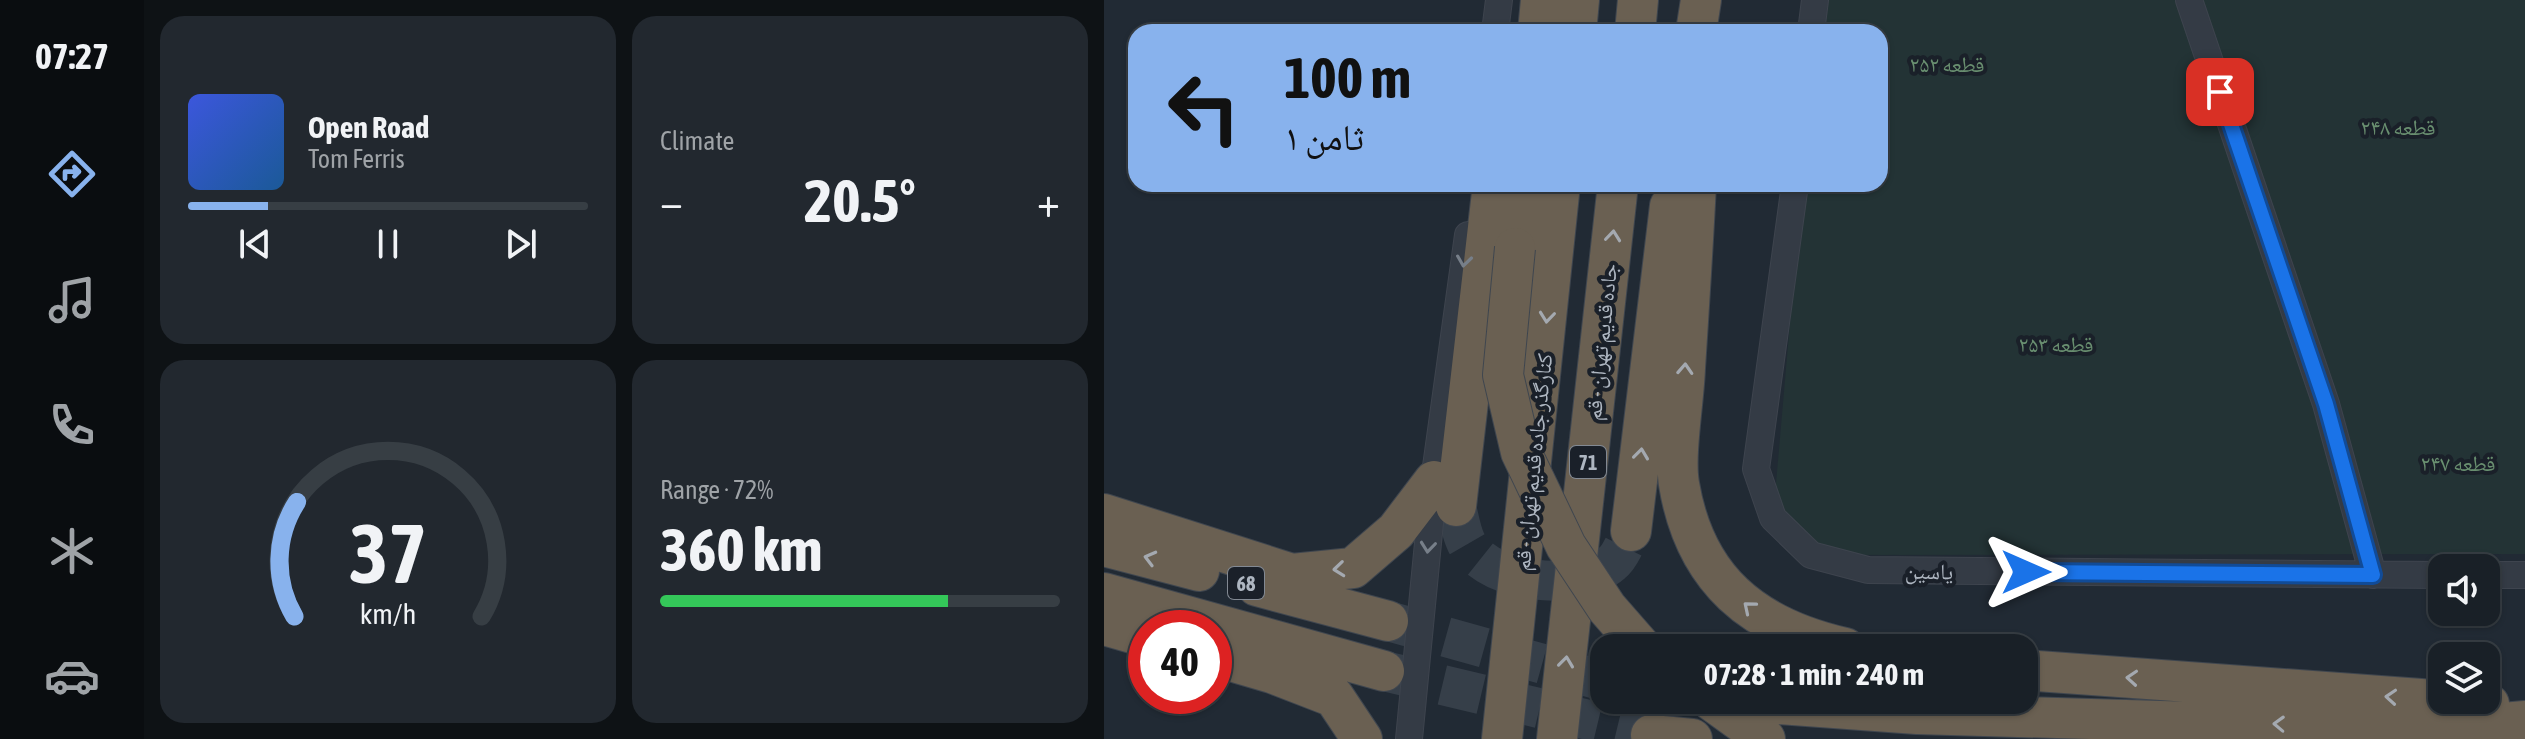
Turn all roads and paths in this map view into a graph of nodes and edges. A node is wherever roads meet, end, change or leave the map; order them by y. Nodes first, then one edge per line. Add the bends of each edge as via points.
1 (1499, 0) edge
2 (1541, 0) edge
3 (1579, 0) edge
4 (1638, 0) edge
5 (1704, 0) edge
6 (1815, 0) edge
7 (2189, 0) edge
8 (1496, 24) edge
9 (1539, 24) edge
10 (1577, 24) edge
11 (1636, 24) edge
12 (1698, 24) edge
13 (1705, 24) edge
14 (1812, 24) edge
15 (1474, 192) edge
16 (1492, 192) edge
17 (1520, 192) edge
18 (1559, 192) edge
19 (1617, 192) edge
20 (1672, 192) edge
21 (1696, 192) edge
22 (1794, 192) edge
23 (1445, 494) junction
24 (1104, 514) edge
25 (1631, 531) tunnel mouth
26 (1104, 546) edge
27 (2373, 575) junction
28 (2428, 575) edge
29 (2500, 575) edge
30 (2525, 575) edge
31 (1104, 593) edge
32 (1388, 621) tunnel mouth
33 (1104, 625) edge
34 (1128, 632) edge
35 (1630, 634) edge
36 (1798, 634) edge
37 (1232, 661) edge
38 (1384, 671) tunnel mouth
39 (2038, 671) edge
40 (2525, 707) edge
41 (1730, 714) edge
42 (1917, 714) edge
43 (2525, 721) edge
44 (1651, 735) dead end
45 (1362, 739) edge
46 (1409, 739) edge
47 (1502, 739) edge
48 (1557, 739) edge
49 (1692, 739) edge
50 (1765, 739) edge

1 - 8 street
2 - 9 highway
3 - 10 highway
4 - 11 highway
5 - 12 highway
5 - 13 highway
6 - 14 street
7 - 27 street via 2326,404
15 -> 23 street
16 - 23 highway
17 - 35 highway, bridge via 1503,375 1521,452 1566,546
18 -> 47 highway, کنارگذر جاده قدیم تهران - قم
48 -> 19 highway, جاده قدیم تهران - قم / 71
25 -> 20 highway
36 -> 21 highway via 1767,622 1721,584 1695,541 1679,481
22 - 27 street, یاسین via 1756,469 1773,518 1811,555 1868,570
23 -> 24 highway via 1353,568 1292,574
23 -> 46 street
32 -> 26 highway, 68
27 - 28 street, یاسین
29 - 30 street
31 - 38 highway, 68
33 - 34 highway
37 - 45 highway via 1334,697
40 -> 39 highway
41 - 50 highway
43 -> 42 highway via 2437,729
44 - 49 highway

